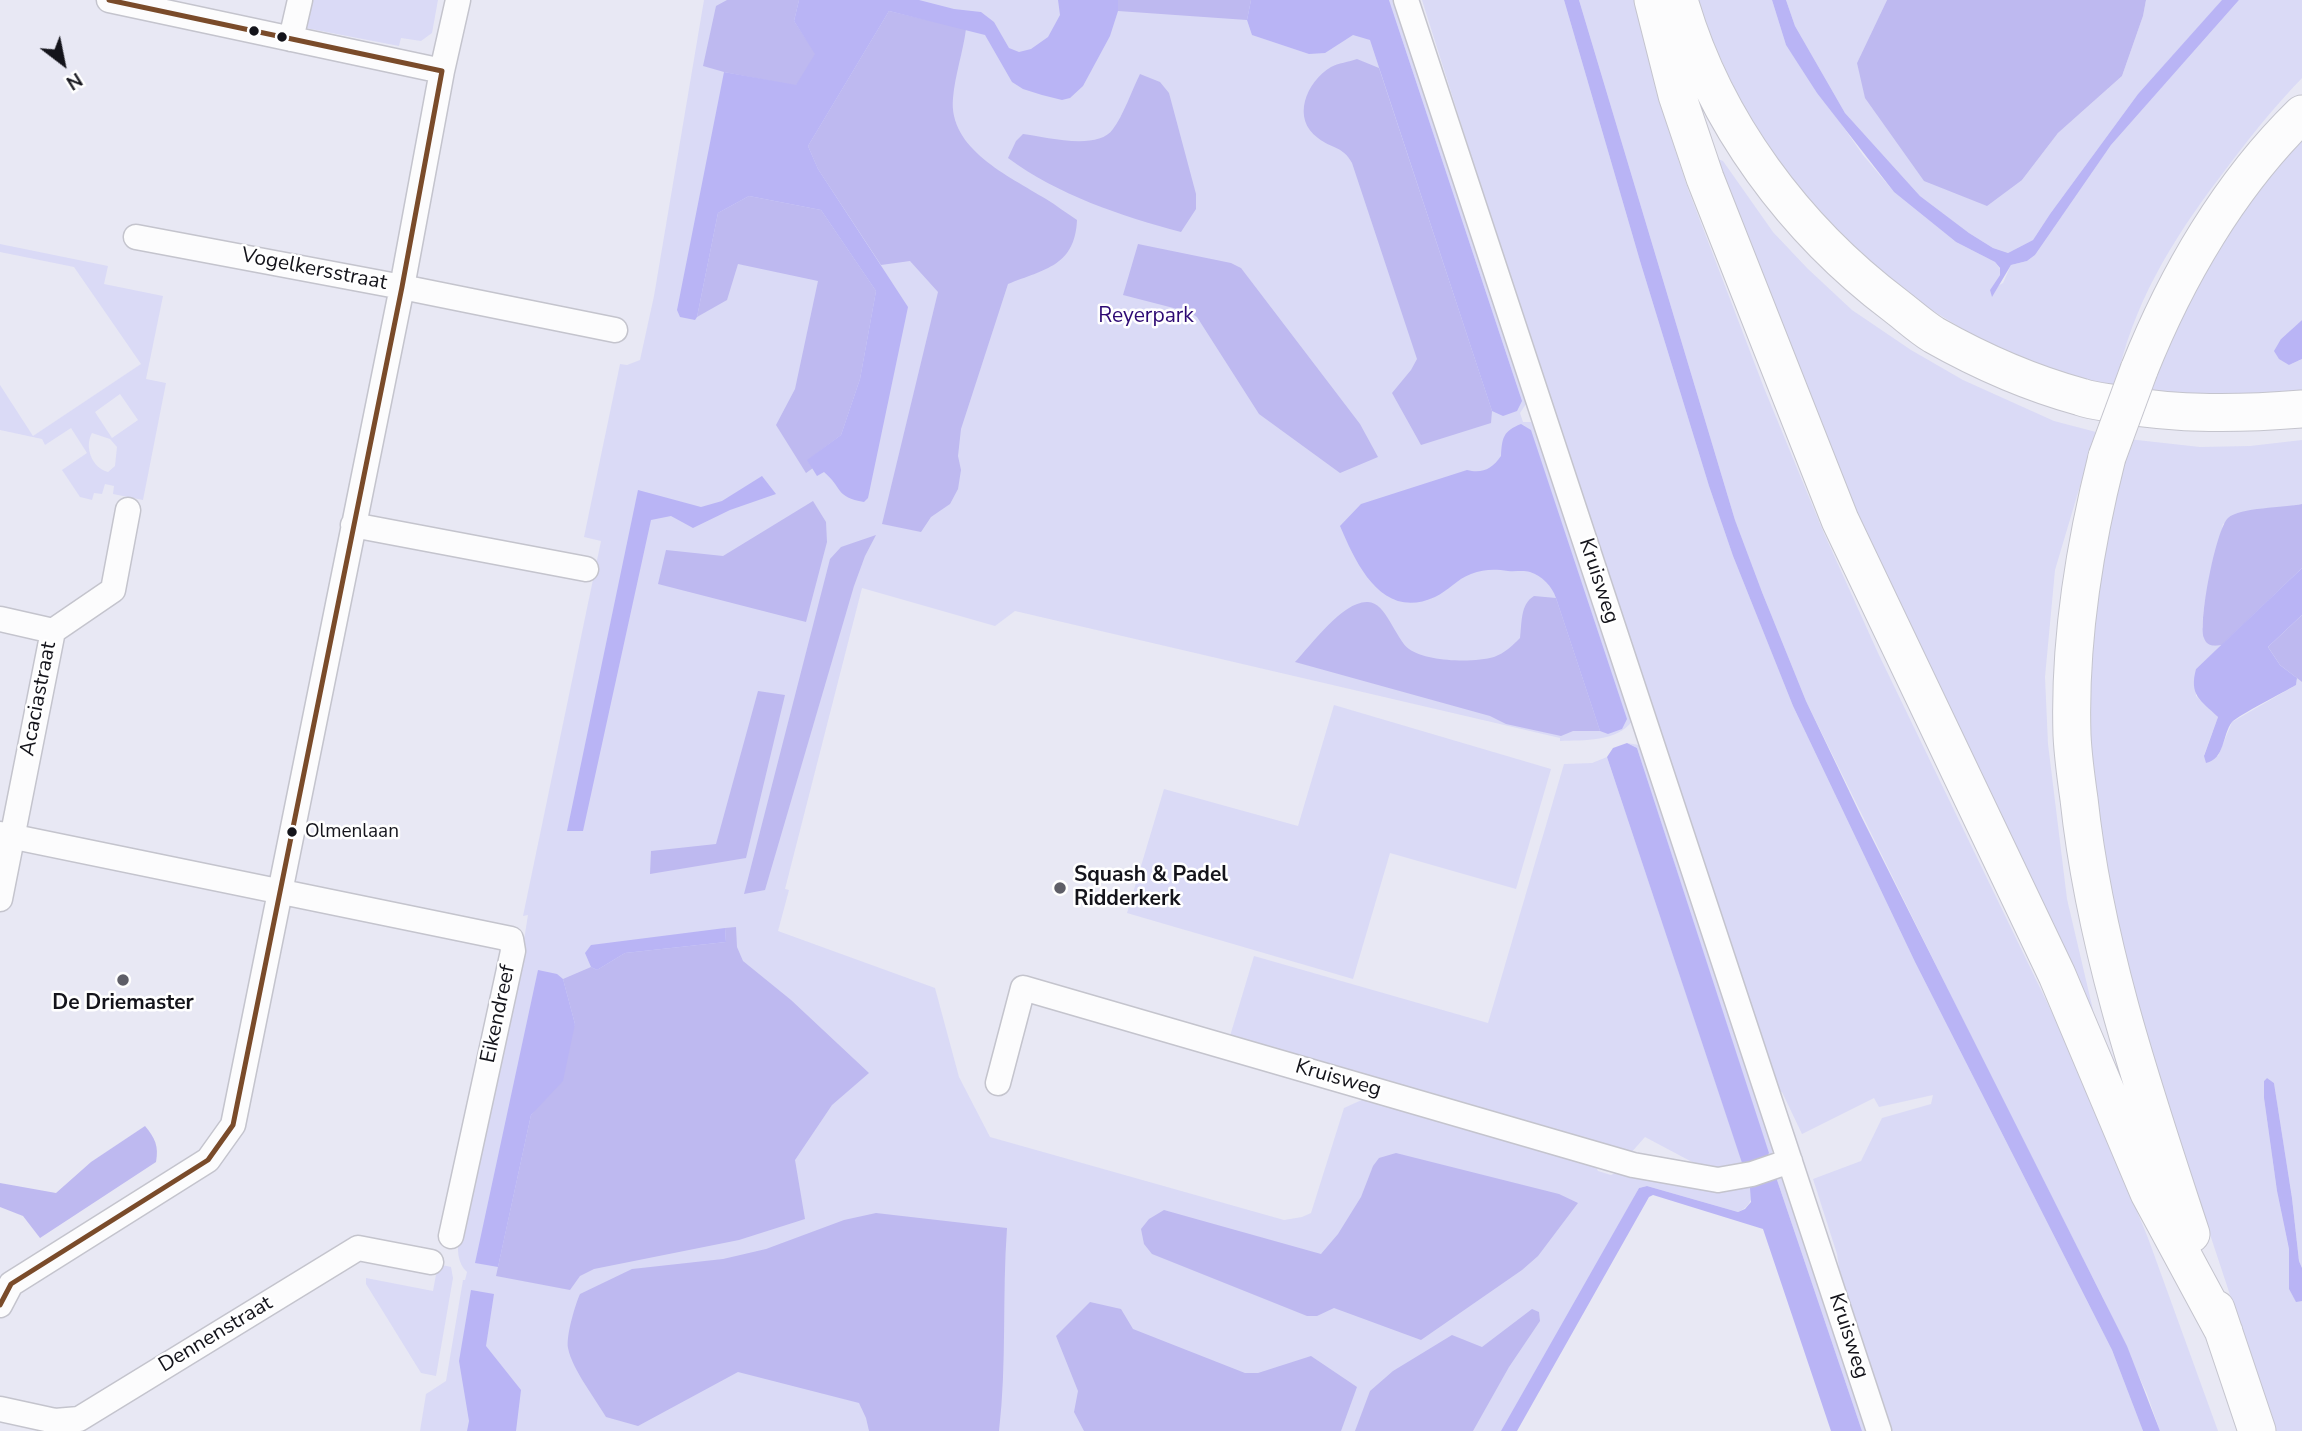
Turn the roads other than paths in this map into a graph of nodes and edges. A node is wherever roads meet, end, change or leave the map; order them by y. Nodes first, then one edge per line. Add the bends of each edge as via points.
1 (109, 0) edge
2 (300, 0) edge
3 (458, 0) edge
4 (1406, 0) edge
5 (1653, 0) edge
6 (1679, 0) edge
7 (291, 39) junction
8 (442, 71) junction
9 (2302, 114) edge
10 (135, 237) dead end
11 (402, 287) junction
12 (615, 330) dead end
13 (2302, 409) edge
14 (128, 510) dead end
15 (353, 525) junction
16 (586, 569) dead end
17 (0, 620) edge
18 (53, 631) junction
19 (6, 835) edge
20 (281, 891) junction
21 (0, 899) edge
22 (998, 1083) dead end
23 (1771, 1168) junction
24 (451, 1236) dead end
25 (431, 1262) dead end
26 (0, 1305) edge
27 (2224, 1332) junction
28 (0, 1409) edge
29 (1879, 1431) edge
30 (2257, 1431) edge

1 - 7 street
2 - 7 street
3 - 8 street
4 - 23 street, Kruisweg
5 - 27 highway via 1705,178 1840,520 2057,975 2149,1193
6 - 13 highway via 1714,91 1755,161 1806,226 1870,287 1933,334 2007,371 2082,398 2162,412 2248,414
7 - 8 street
8 - 11 street
9 - 27 highway, bridge via 2230,201 2156,327 2107,457 2084,559 2073,655 2072,737 2084,846 2105,953 2138,1073
10 - 11 street, Vogelkersstraat
11 - 12 street, Vogelkersstraat
11 - 15 street
14 - 18 street, Acaciastraat via 113,590
15 - 16 street
15 - 20 street
17 - 18 street
18 - 19 street, Acaciastraat
19 - 20 street
19 - 21 street, Acaciastraat
20 - 24 street, Eikendreef via 510,939 513,951
20 - 26 street via 233,1125 208,1160 12,1284
22 - 23 street, Kruisweg via 1023,988 1633,1165 1718,1180
23 - 29 street, Kruisweg
25 - 28 street, Dennenstraat via 358,1248 79,1419 55,1421
27 - 30 highway

